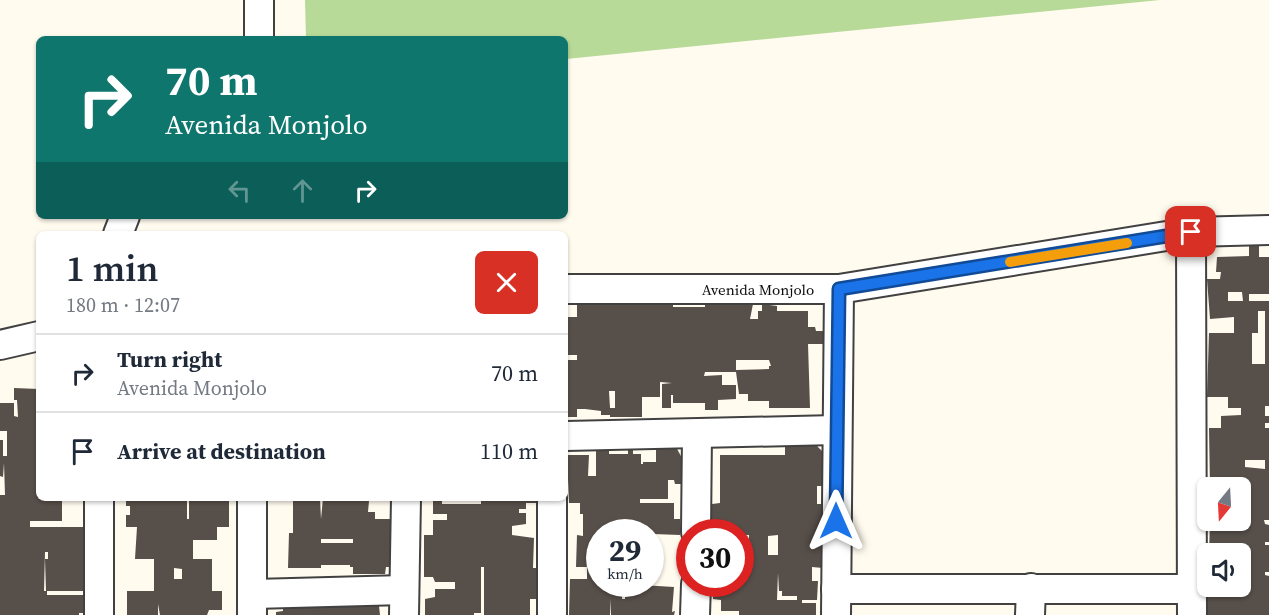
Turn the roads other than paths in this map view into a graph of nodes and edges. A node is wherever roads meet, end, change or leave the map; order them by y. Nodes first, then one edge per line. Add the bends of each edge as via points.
1 (259, 0) edge
2 (259, 36) edge
3 (1269, 230) edge
4 (1191, 232) junction
5 (568, 289) edge
6 (839, 289) junction
7 (36, 337) edge
8 (0, 345) edge
9 (836, 430) junction
10 (697, 434) junction
11 (568, 436) edge
12 (99, 501) edge
13 (252, 501) edge
14 (406, 501) edge
15 (552, 501) edge
16 (696, 519) edge
17 (696, 597) edge
18 (1031, 601) edge
19 (836, 602) edge
20 (1192, 602) edge
21 (404, 603) edge
22 (252, 604) edge
23 (99, 615) edge
24 (552, 615) edge
25 (695, 615) edge

1 - 2 street
3 - 4 street, Avenida Monjolo
4 - 6 street, Avenida Monjolo
4 - 20 street
5 - 6 street, Avenida Monjolo
6 - 9 street
7 - 8 street
9 - 10 street
9 - 19 street
10 - 11 street
10 - 16 street
12 - 23 street
13 - 22 street
14 - 21 street
15 - 24 street
17 - 25 street
18 - 19 street
18 - 20 street
21 - 22 street

